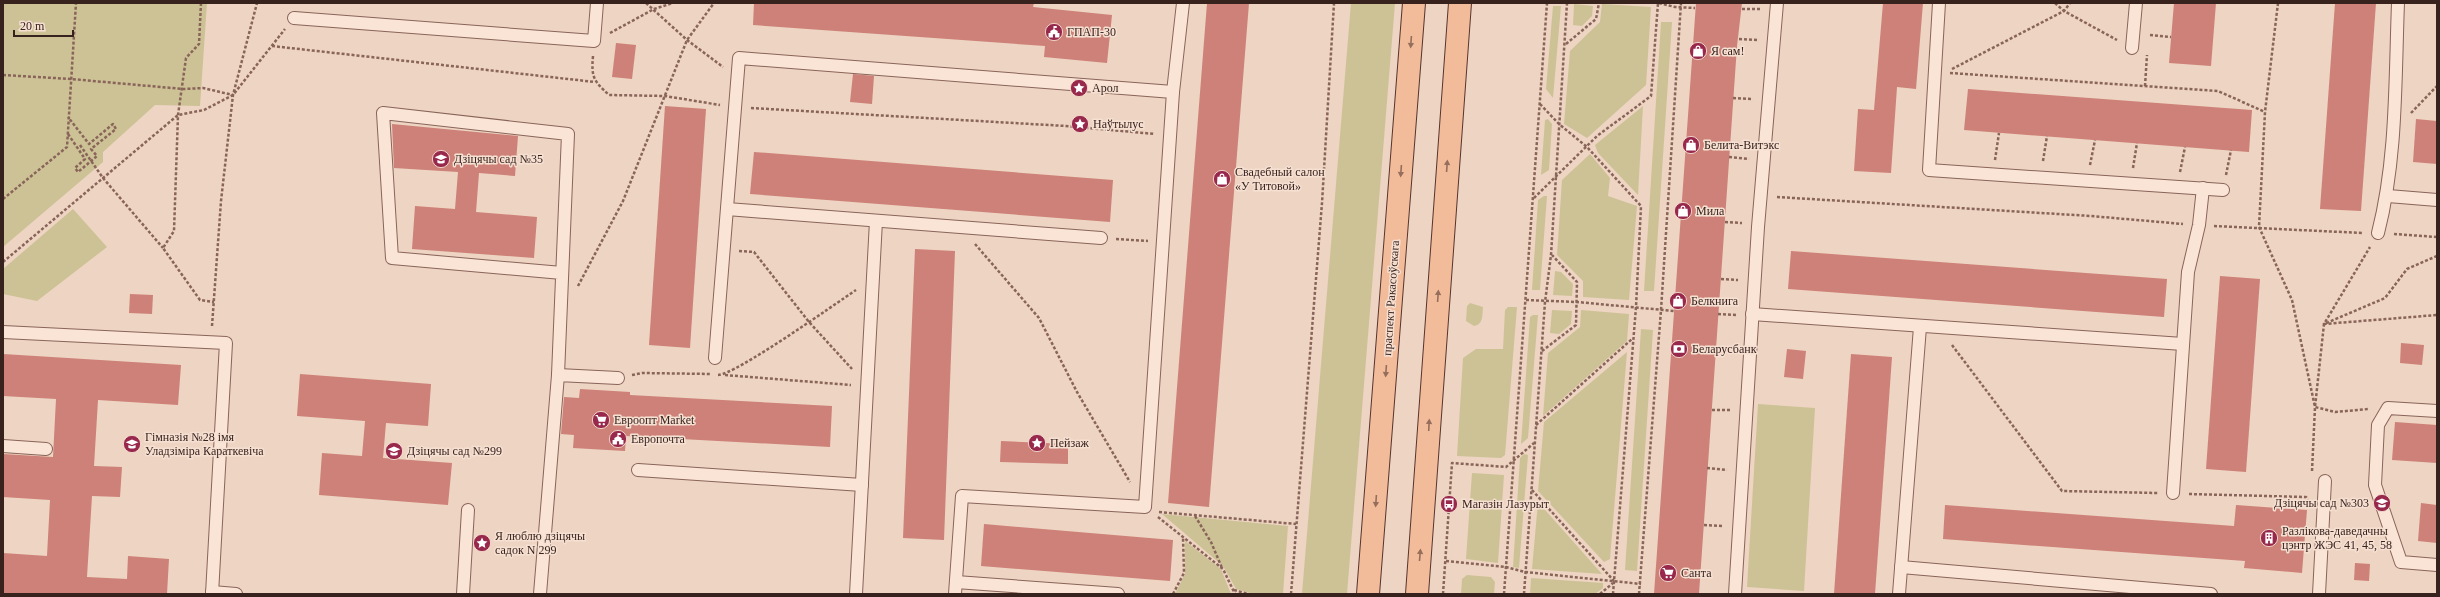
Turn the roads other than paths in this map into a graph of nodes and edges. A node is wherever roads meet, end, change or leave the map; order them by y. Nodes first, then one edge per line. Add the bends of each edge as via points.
1 (597, 3) edge
2 (1183, 3) edge
3 (1414, 3) edge
4 (1460, 3) edge
5 (1939, 3) edge
6 (2136, 3) edge
7 (2398, 3) edge
8 (1772, 6) edge
9 (294, 18) road end
10 (2132, 48) road end
11 (1173, 92) junction
12 (2203, 188) junction
13 (2223, 190) road end
14 (2388, 196) junction
15 (2437, 200) edge
16 (727, 209) junction
17 (876, 221) junction
18 (2378, 233) road end
19 (1101, 238) road end
20 (562, 273) junction
21 (1748, 314) junction
22 (1920, 327) junction
23 (3, 332) edge
24 (2182, 344) junction
25 (715, 358) dead end
26 (558, 375) junction
27 (618, 378) road end
28 (2437, 411) edge
29 (3, 446) edge
30 (46, 449) dead end
31 (638, 470) dead end
32 (2325, 481) dead end
33 (862, 485) junction
34 (2173, 493) road end
35 (468, 510) dead end
36 (2437, 565) edge
37 (1901, 567) junction
38 (956, 588) edge
39 (212, 593) edge
40 (236, 594) edge
41 (463, 594) edge
42 (540, 594) edge
43 (856, 594) edge
44 (1118, 594) edge
45 (1368, 594) edge
46 (1417, 594) edge
47 (1735, 594) edge
48 (1899, 594) edge
49 (2211, 594) edge
50 (2319, 594) edge

1 - 9 lane via 594,41
2 - 11 lane
3 -> 45 main road, праспект Ракасоўскага
46 -> 4 main road
5 - 12 lane via 1929,170
6 - 10 lane
7 - 14 lane
8 - 21 lane via 1760,196
11 - 16 lane via 739,58
11 - 38 lane via 1148,509 962,496
12 - 13 lane
12 - 24 lane via 2199,225 2188,272
14 - 15 lane
14 - 18 lane
16 - 17 lane
16 - 25 lane
17 - 19 lane
17 - 33 lane
20 - 20 lane via 568,134 383,114 392,258
20 - 26 lane
21 - 22 lane
21 - 47 lane
22 - 24 lane
22 - 37 lane
23 - 39 lane via 226,343
24 - 34 lane
26 - 27 lane
26 - 42 lane
28 - 36 lane via 2388,408 2378,425 2375,485 2401,562
29 - 30 lane
31 - 33 lane
32 - 50 lane
33 - 43 lane
35 - 41 lane
37 - 48 lane
37 - 49 lane
38 - 44 lane
39 - 40 lane

